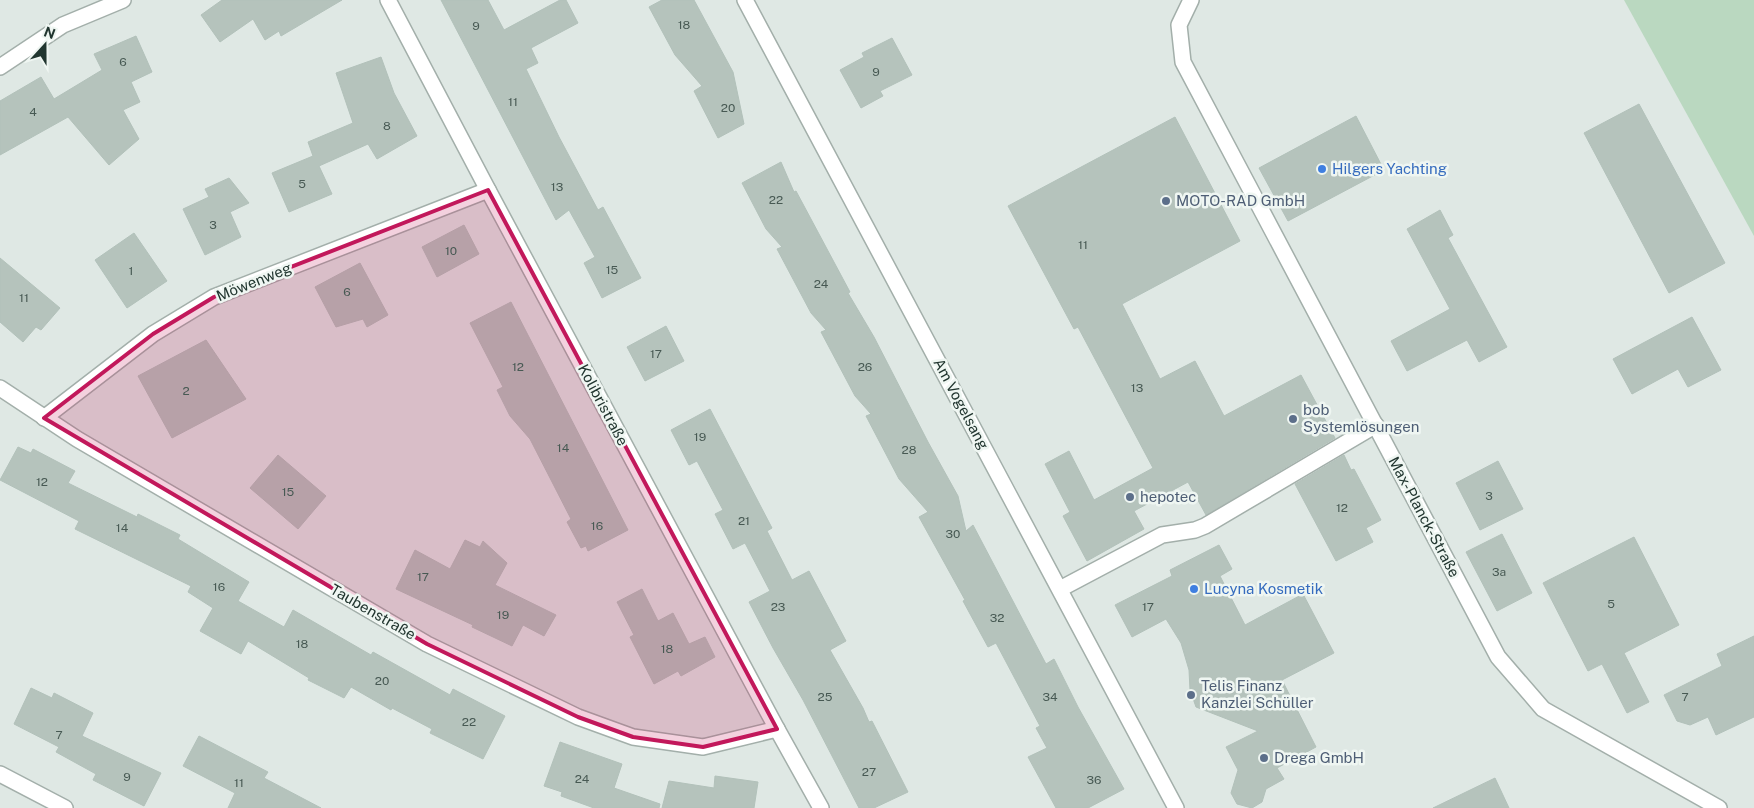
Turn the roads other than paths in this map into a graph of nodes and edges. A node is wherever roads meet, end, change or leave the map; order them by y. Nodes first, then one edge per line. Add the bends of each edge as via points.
1 (123, 0) edge
2 (388, 0) edge
3 (745, 0) edge
4 (1191, 0) edge
5 (0, 67) edge
6 (488, 190) junction
7 (0, 388) edge
8 (44, 418) junction
9 (1376, 425) junction
10 (1060, 589) junction
11 (777, 729) junction
12 (0, 774) edge
13 (65, 808) edge
14 (821, 808) edge
15 (1176, 808) edge
16 (1719, 808) edge

1 - 5 street via 63,25
2 - 6 street, Kolibristraße
3 - 10 street, Am Vogelsang
4 - 9 street, Max-Planck-Straße via 1179,25 1183,62
6 - 8 street, Möwenweg via 214,297 152,334
6 - 11 street, Kolibristraße
7 - 8 street, Taubenstraße
8 - 11 street, Taubenstraße via 426,644 578,717 633,737 703,747
9 - 10 street via 1205,526 1162,535
9 - 16 street, Max-Planck-Straße via 1498,657 1544,710
10 - 15 street, Am Vogelsang
11 - 14 street, Kolibristraße
12 - 13 street

